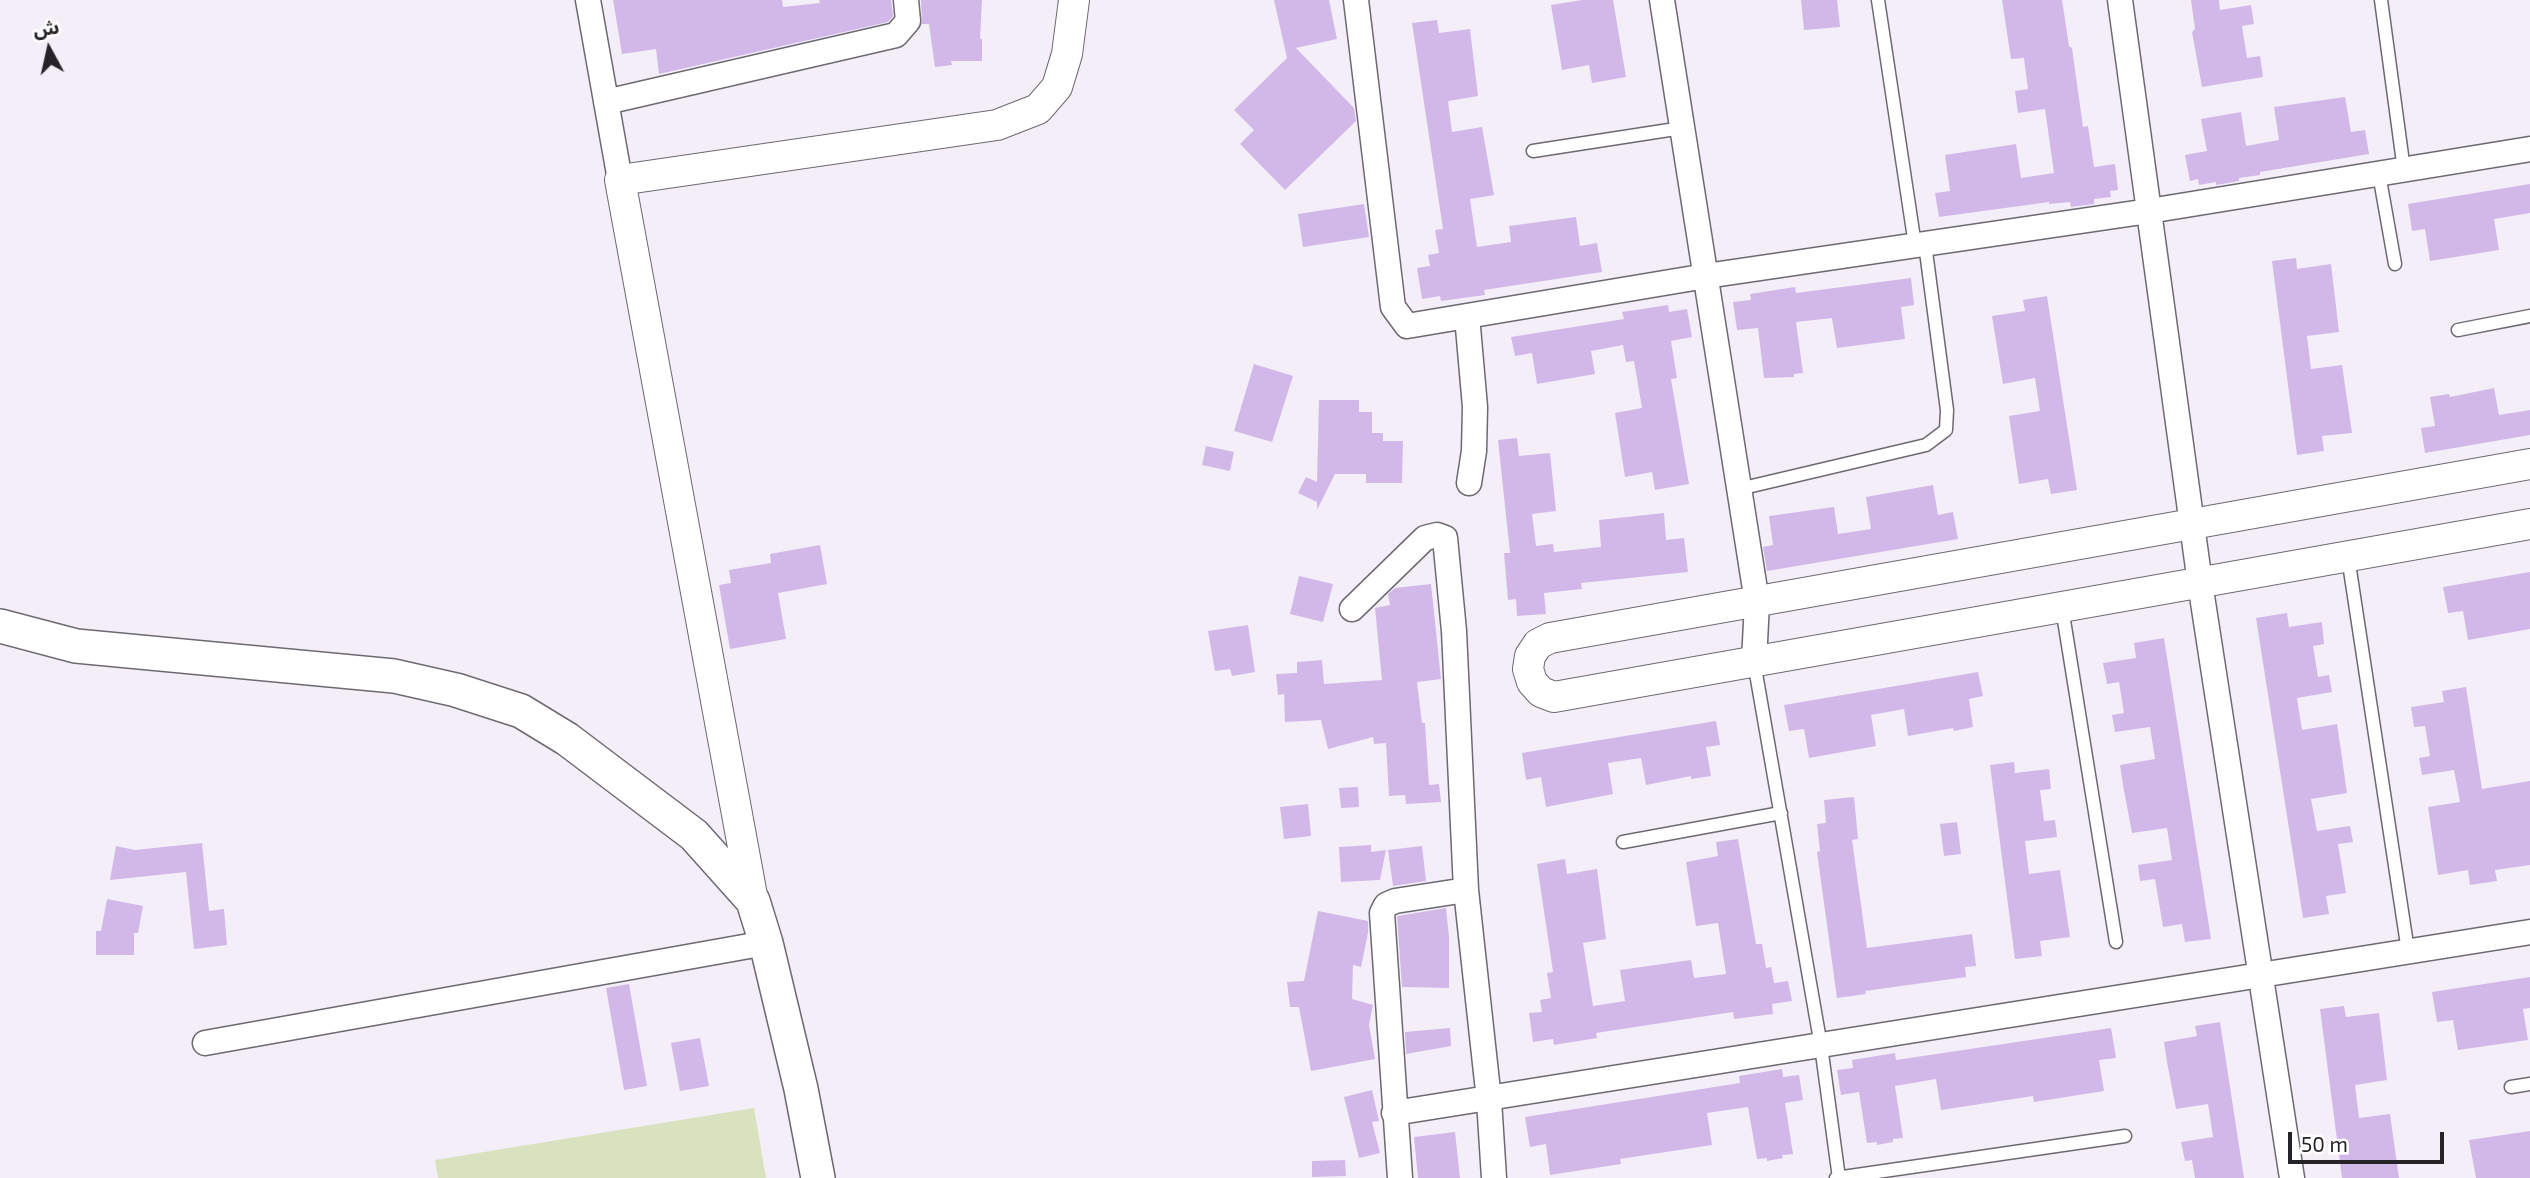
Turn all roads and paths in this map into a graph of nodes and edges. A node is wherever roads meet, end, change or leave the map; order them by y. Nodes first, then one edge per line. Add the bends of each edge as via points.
1 (588, 0) edge
2 (906, 0) edge
3 (1074, 0) edge
4 (1356, 0) edge
5 (1662, 0) edge
6 (1878, 0) edge
7 (2120, 0) edge
8 (2381, 0) edge
9 (606, 102) junction
10 (1682, 128) junction
11 (2530, 149) edge
12 (1533, 151) dead end
13 (2392, 172) junction
14 (620, 180) junction
15 (2150, 211) junction
16 (1920, 244) junction
17 (2395, 264) dead end
18 (1706, 276) junction
19 (1467, 316) junction
20 (2530, 316) edge
21 (2458, 330) dead end
22 (2530, 464) edge
23 (1469, 482) dead end
24 (1739, 489) junction
25 (2193, 524) junction
26 (2530, 524) edge
27 (2348, 557) junction
28 (2200, 583) junction
29 (1757, 602) junction
30 (2062, 607) junction
31 (1352, 608) dead end
32 (0, 626) edge
33 (1754, 662) junction
34 (1781, 813) junction
35 (1623, 842) dead end
36 (1466, 890) junction
37 (753, 901) junction
38 (2530, 932) edge
39 (2116, 942) dead end
40 (766, 943) junction
41 (2407, 951) junction
42 (2262, 973) junction
43 (205, 1043) dead end
44 (1821, 1046) junction
45 (2530, 1084) edge
46 (2511, 1087) dead end
47 (1489, 1100) junction
48 (1394, 1113) junction
49 (2125, 1136) dead end
50 (818, 1178) edge
51 (1400, 1178) edge
52 (1493, 1178) edge
53 (1838, 1178) edge
54 (2292, 1178) edge

1 - 9 street
2 - 9 street via 908,21 896,35
3 - 14 street via 1057,87 1038,109 997,125
4 - 19 street via 1393,307 1407,326
5 - 10 street
6 - 16 lane
7 - 15 street
8 - 13 lane
9 - 14 street
10 - 12 lane
10 - 18 street
11 - 13 street
13 - 15 street
13 - 17 lane
14 - 37 street
15 - 16 street
15 - 25 street
16 - 18 street
16 - 24 lane via 1947,410 1946,430 1926,445
18 - 19 street
18 - 24 street
19 - 23 street via 1475,407
20 - 21 lane
22 - 25 street
24 - 29 street
25 - 28 street
25 - 29 street
26 - 27 street
27 - 28 street
27 - 41 lane
28 - 30 street
28 - 42 street
29 - 33 street
29 - 33 street via 1550,638 1538,644 1528,669 1541,692 1554,697
30 - 33 street
30 - 39 lane
31 - 36 street via 1425,538 1445,538
32 - 37 main road via 76,646 394,676 521,711 567,739 694,835
33 - 34 lane
34 - 35 lane
34 - 44 lane
36 - 47 street
36 - 48 street via 1395,901 1382,913
37 - 40 main road
38 - 41 street
40 - 43 street
40 - 50 main road
41 - 42 street
42 - 44 street
42 - 54 street
44 - 47 street
44 - 53 lane
45 - 46 lane
47 - 48 street
47 - 52 street
48 - 51 street
49 - 53 lane

